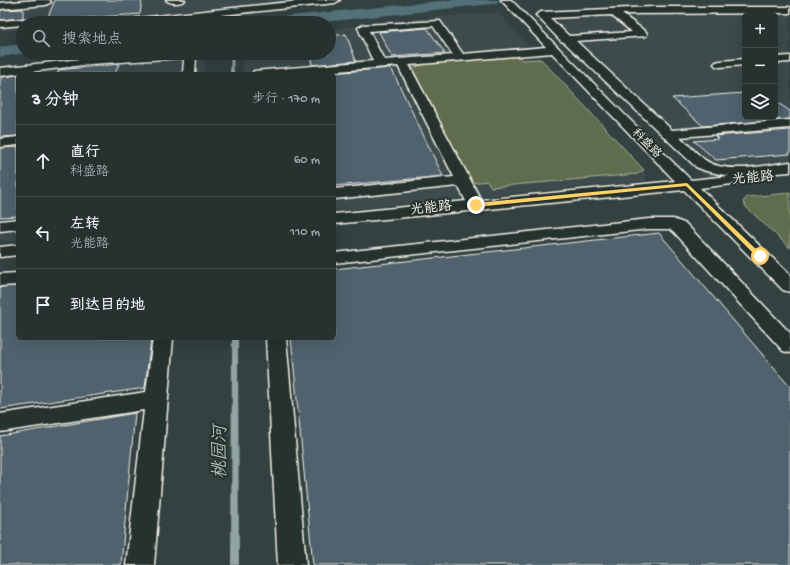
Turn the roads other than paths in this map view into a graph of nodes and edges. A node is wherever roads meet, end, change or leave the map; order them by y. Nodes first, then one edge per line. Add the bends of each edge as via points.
1 (171, 0) edge
2 (180, 0) edge
3 (335, 0) edge
4 (46, 1) edge
5 (508, 2) edge
6 (0, 6) edge
7 (790, 10) edge
8 (613, 12) junction
9 (40, 16) edge
10 (185, 16) edge
11 (16, 23) edge
12 (0, 24) edge
13 (565, 39) junction
14 (554, 50) junction
15 (460, 57) junction
16 (790, 59) edge
17 (113, 60) edge
18 (190, 60) edge
19 (778, 60) edge
20 (77, 62) junction
21 (402, 62) junction
22 (742, 62) edge
23 (380, 64) junction
24 (720, 64) dead end
25 (0, 72) edge
26 (72, 72) edge
27 (189, 72) edge
28 (282, 72) edge
29 (790, 124) edge
30 (668, 134) junction
31 (16, 141) edge
32 (0, 142) edge
33 (790, 167) edge
34 (790, 176) edge
35 (463, 181) junction
36 (687, 184) junction
37 (336, 194) edge
38 (476, 205) junction
39 (336, 219) edge
40 (16, 224) edge
41 (0, 226) edge
42 (16, 250) edge
43 (0, 252) edge
44 (336, 258) edge
45 (16, 279) edge
46 (0, 280) edge
47 (790, 286) edge
48 (786, 337) edge
49 (163, 340) edge
50 (276, 340) edge
51 (157, 398) junction
52 (0, 423) edge
53 (140, 565) edge
54 (292, 565) edge

1 - 2 street
3 - 10 street
4 - 6 street
4 - 9 street
5 - 14 street, 科盛路
7 - 8 street
8 - 13 street via 541,15
8 - 13 street via 642,34
11 - 12 street
13 - 30 street
14 - 15 street
14 - 36 street, 科盛路
15 - 21 street
15 - 23 street via 436,23 363,28
16 - 19 street
17 - 20 street
18 - 27 street
20 - 25 street
20 - 26 street
21 - 23 street
21 - 35 street
22 - 24 street
23 - 28 street
29 - 30 street
30 - 33 street via 710,169 733,172
31 - 32 street
34 - 36 street, 光能路
35 - 37 street
35 - 38 street
36 - 38 street, 光能路
36 - 47 street, 科盛路
38 - 39 street, 光能路
40 - 41 street
42 - 43 street
44 - 48 street via 649,224 673,224 680,228
45 - 46 street
49 - 51 street
50 - 54 street
51 - 52 street
51 - 53 street

